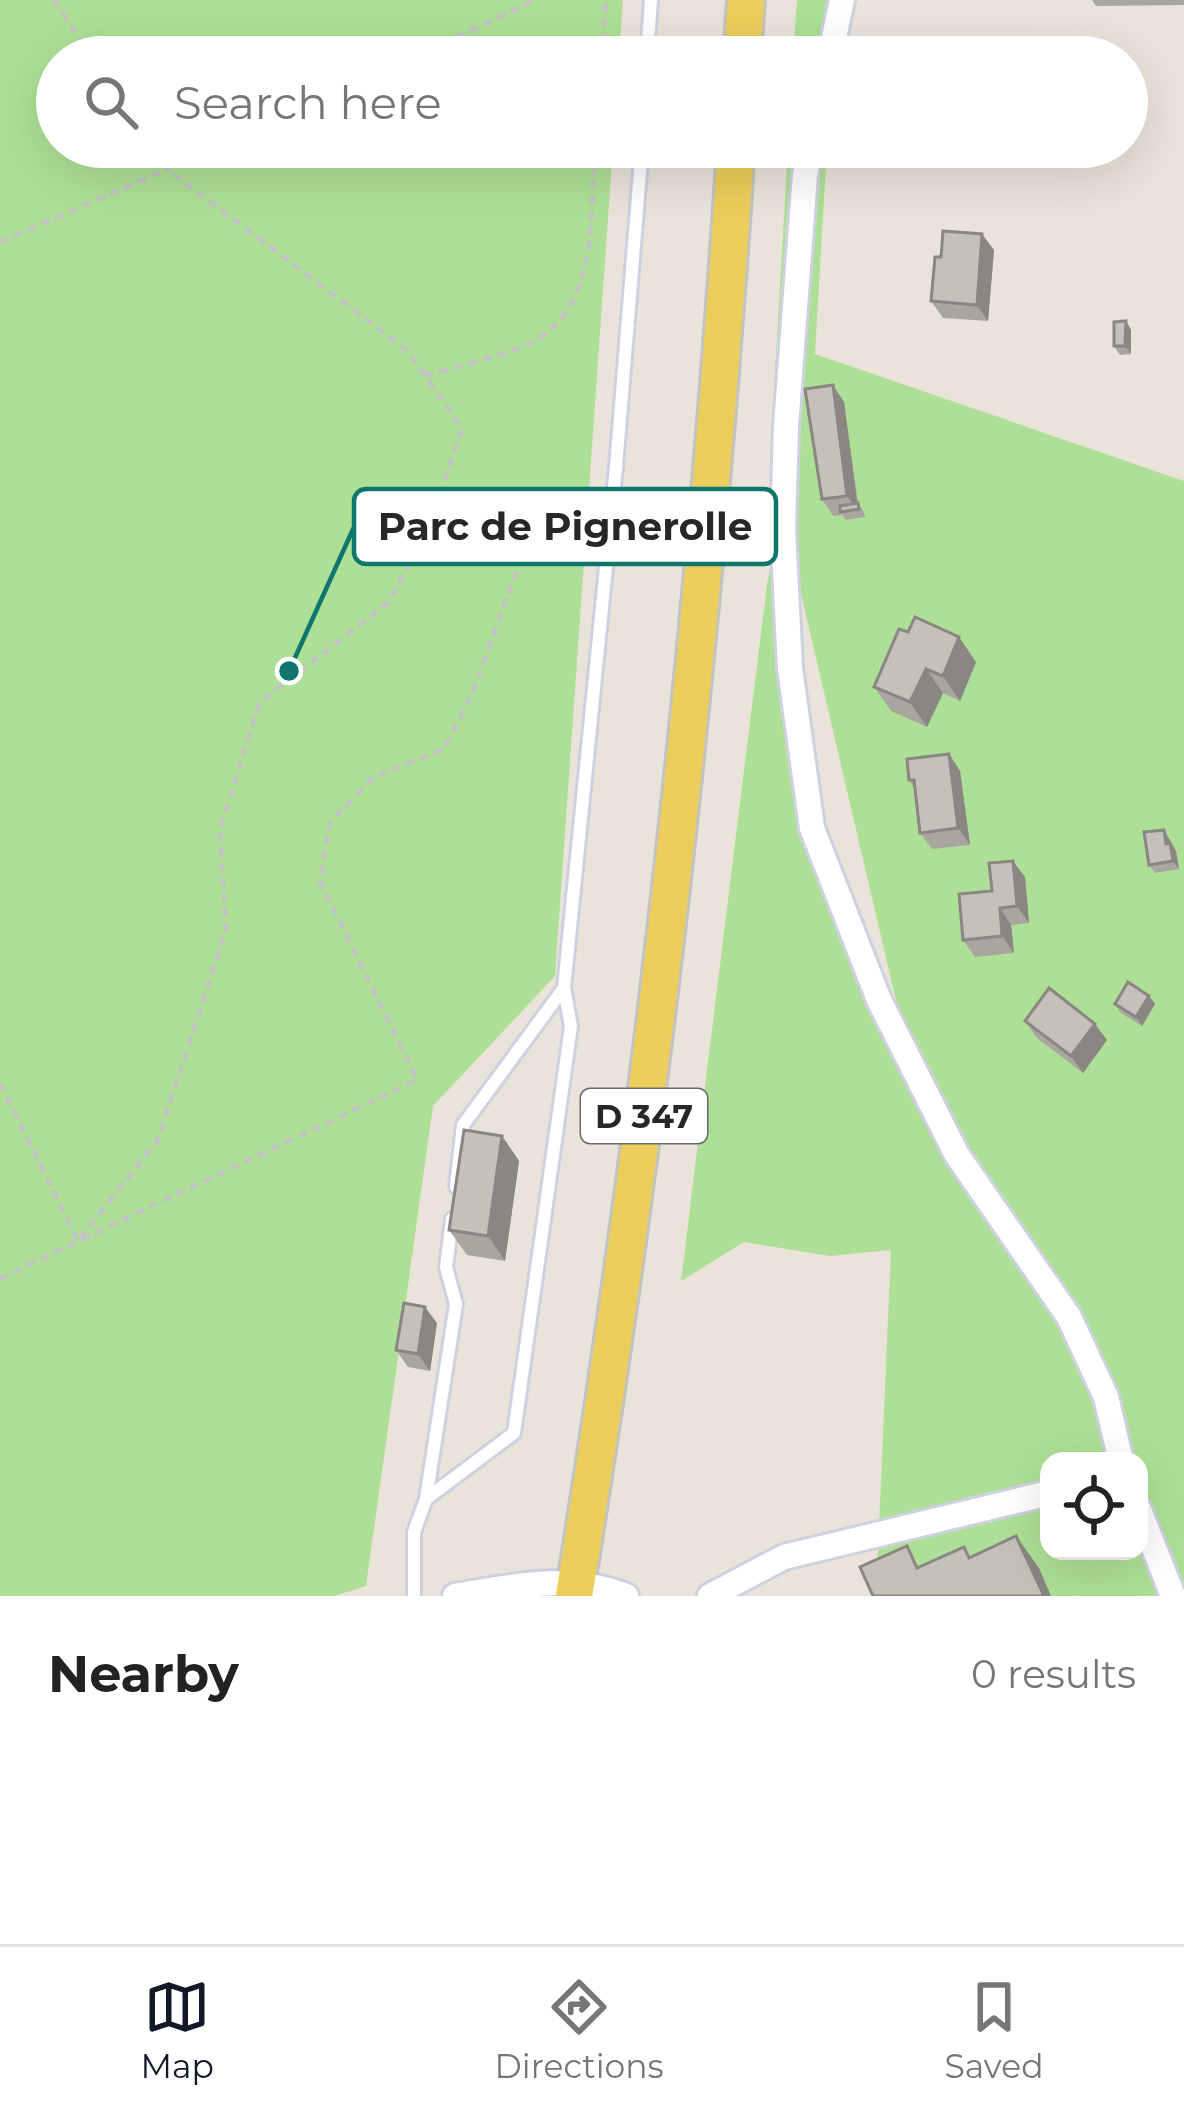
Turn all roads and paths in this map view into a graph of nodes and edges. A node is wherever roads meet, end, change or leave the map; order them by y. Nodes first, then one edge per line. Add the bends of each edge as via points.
1 (54, 0) edge
2 (536, 0) edge
3 (606, 0) edge
4 (651, 0) edge
5 (746, 0) edge
6 (842, 0) edge
7 (78, 36) edge
8 (460, 36) edge
9 (603, 36) edge
10 (648, 36) edge
11 (743, 36) edge
12 (834, 36) edge
13 (172, 168) edge
14 (593, 168) edge
15 (640, 168) edge
16 (734, 168) edge
17 (807, 168) edge
18 (168, 170) junction
19 (0, 242) edge
20 (425, 376) junction
21 (435, 511) junction
22 (564, 988) junction
23 (0, 1083) edge
24 (78, 1241) junction
25 (0, 1279) edge
26 (1119, 1452) edge
27 (1040, 1495) edge
28 (426, 1499) junction
29 (1148, 1533) edge
30 (575, 1589) edge
31 (414, 1596) edge
32 (455, 1596) edge
33 (626, 1596) edge
34 (710, 1596) edge
35 (1173, 1596) edge

1 - 7 path
2 - 8 path
3 - 9 path
4 - 10 lane
5 - 11 main road
6 - 12 street
13 - 18 path
14 - 20 path via 585,269 568,312 538,340
15 - 22 lane
16 - 30 main road, D 347 via 706,542 650,1068
17 - 26 street via 783,530 790,668 812,828 880,1000 957,1155 1069,1317 1106,1397
18 - 19 path
18 - 20 path via 407,350
20 - 21 path via 462,428
21 - 24 path via 390,601 259,703 220,830 226,929 158,1140
21 - 24 path via 526,544 444,749 374,777 330,822 320,881 417,1080
22 - 28 lane via 464,1126 446,1267 456,1304
22 - 28 lane via 571,1026 514,1433
23 - 24 path
24 - 25 path
27 - 34 street via 784,1557
28 - 31 lane via 414,1532
29 - 35 street
30 - 32 street
30 - 33 street via 598,1584

